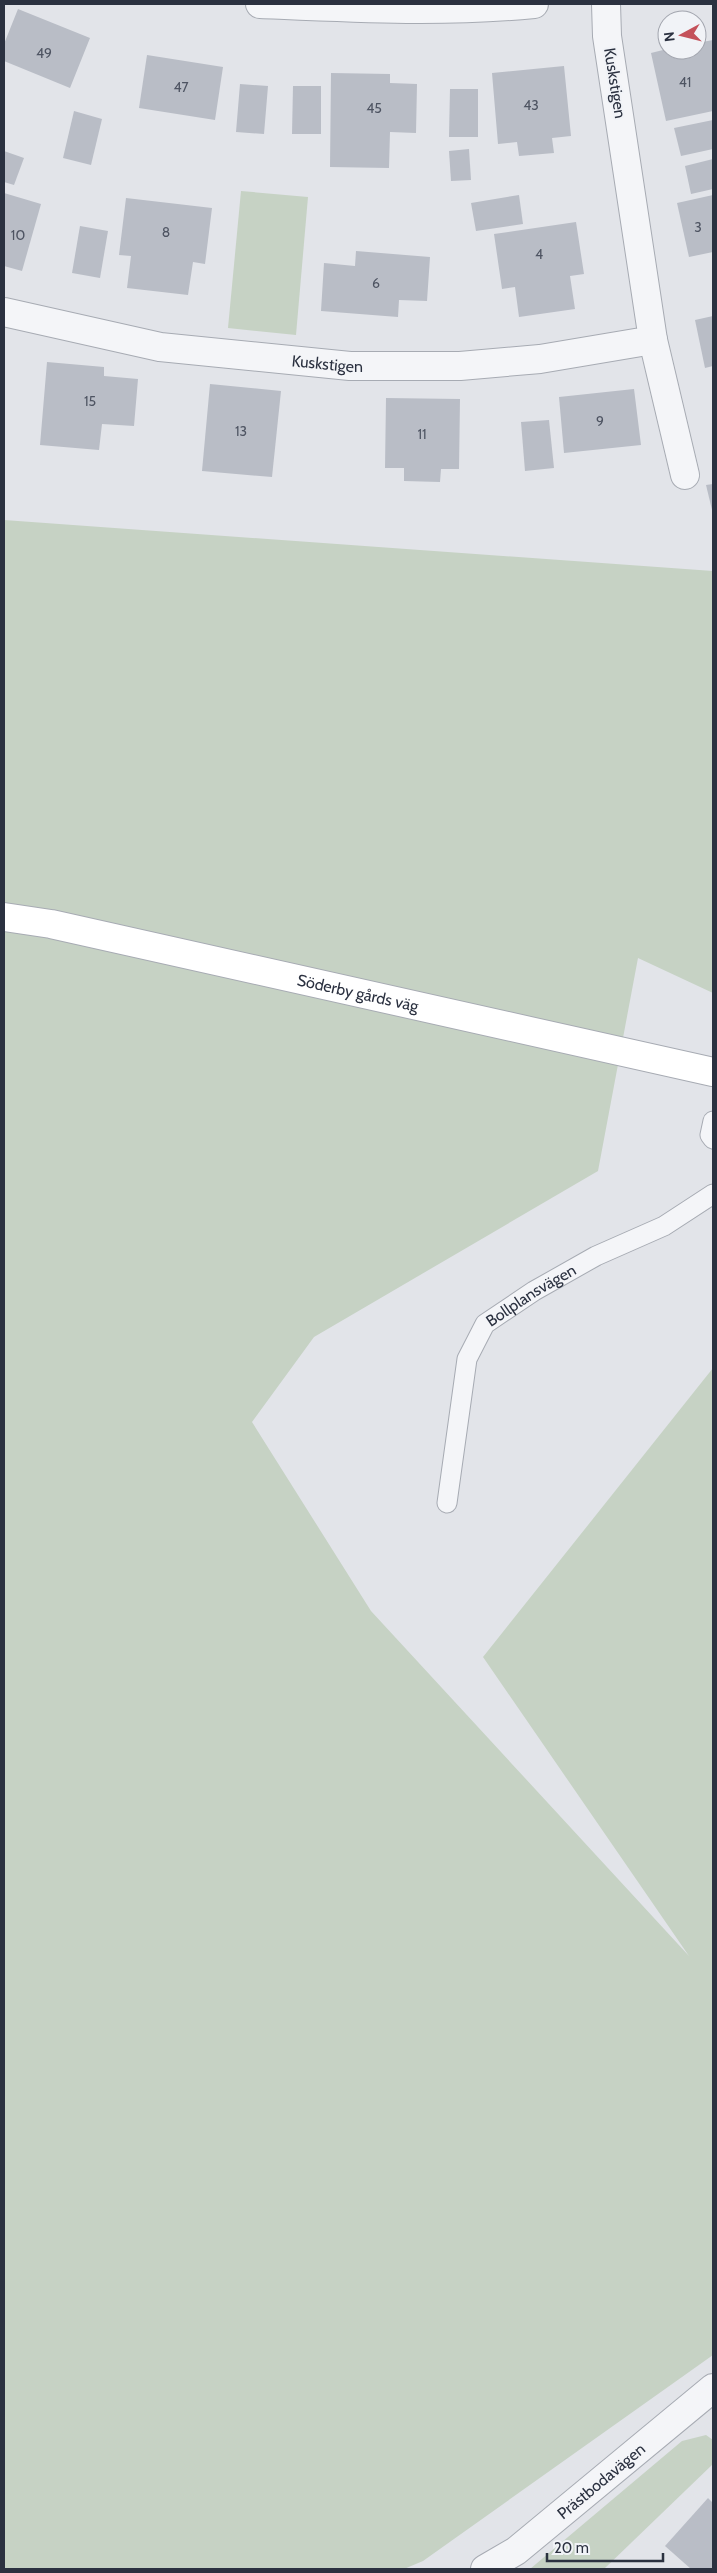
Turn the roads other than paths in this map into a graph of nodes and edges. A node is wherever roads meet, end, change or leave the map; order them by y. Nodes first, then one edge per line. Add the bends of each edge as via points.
1 (260, 4) edge
2 (534, 4) edge
3 (606, 4) edge
4 (4, 312) edge
5 (653, 340) junction
6 (685, 475) dead end
7 (4, 917) edge
8 (713, 1072) edge
9 (713, 1121) edge
10 (713, 1139) edge
11 (713, 1194) edge
12 (447, 1503) dead end
13 (710, 2397) edge
14 (485, 2569) edge

1 - 2 street via 405,10
3 - 5 street, Kuskstigen via 607,36
4 - 5 street, Kuskstigen via 160,347 350,366 470,365 540,359
5 - 6 street, Kuskstigen
7 - 8 main road, Söderby gårds väg via 51,924
9 - 10 lane via 710,1135
11 - 12 lane, Bollplansvägen via 664,1226 596,1256 534,1291 486,1324 467,1359
13 - 14 street, Prästbodavägen via 516,2550

